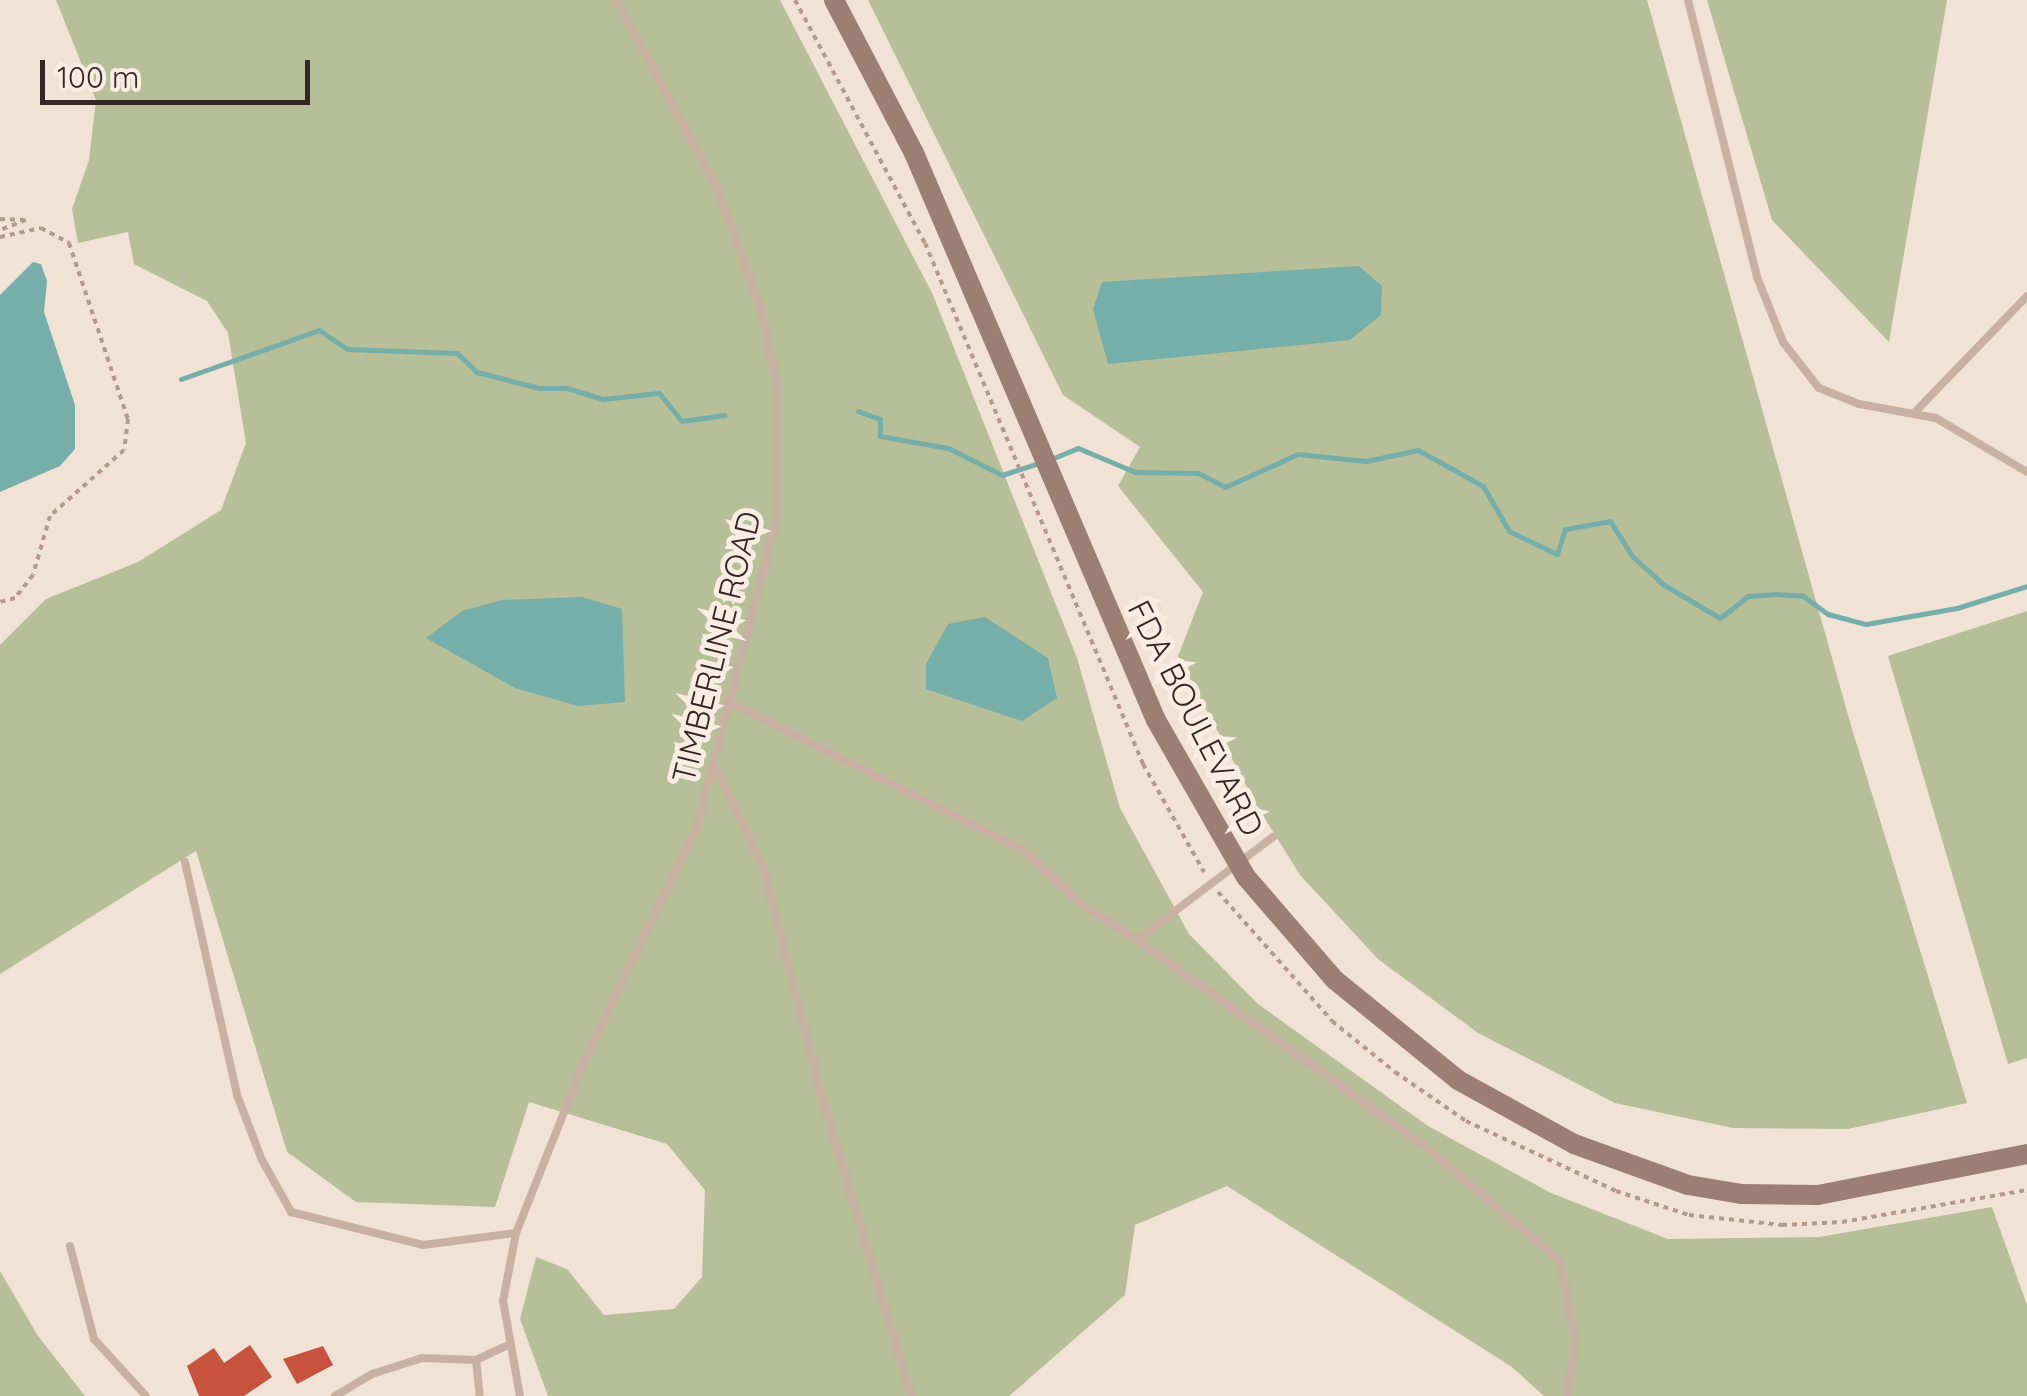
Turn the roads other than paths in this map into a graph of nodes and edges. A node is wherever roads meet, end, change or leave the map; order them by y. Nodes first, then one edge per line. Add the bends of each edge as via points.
1 (616, 0) edge
2 (834, 0) edge
3 (1688, 0) edge
4 (2027, 296) edge
5 (1915, 412) junction
6 (2027, 472) edge
7 (729, 702) junction
8 (714, 764) junction
9 (1273, 837) dead end
10 (185, 862) dead end
11 (1236, 863) junction
12 (1137, 940) junction
13 (2023, 1156) edge
14 (516, 1233) junction
15 (70, 1246) dead end
16 (511, 1344) junction
17 (476, 1360) junction
18 (146, 1396) edge
19 (336, 1396) edge
20 (480, 1396) edge
21 (520, 1396) edge
22 (911, 1396) edge
23 (1568, 1396) edge

1 - 7 lane, TIMBERLINE ROAD via 718,190 762,309 777,385 777,517
2 - 11 street, FDA BOULEVARD via 914,153 1156,720
3 - 5 lane via 1758,277 1783,342 1820,388 1859,404
4 - 5 lane
5 - 6 lane
7 - 8 lane, TIMBERLINE ROAD
7 - 12 lane via 1024,851 1080,904
8 - 14 lane, TIMBERLINE ROAD via 696,830 587,1055
8 - 22 lane via 764,870
9 - 11 lane
10 - 14 lane via 236,1095 291,1212 424,1245
11 - 12 lane
11 - 13 street, FDA BOULEVARD via 1322,967 1406,1043 1518,1114 1642,1170 1688,1185 1781,1197
12 - 23 lane via 1421,1143 1548,1248 1560,1261 1575,1340
14 - 16 lane, TIMBERLINE ROAD via 503,1301
15 - 18 lane via 94,1338
16 - 17 lane
16 - 21 lane
17 - 19 lane via 422,1358 372,1374
17 - 20 lane

